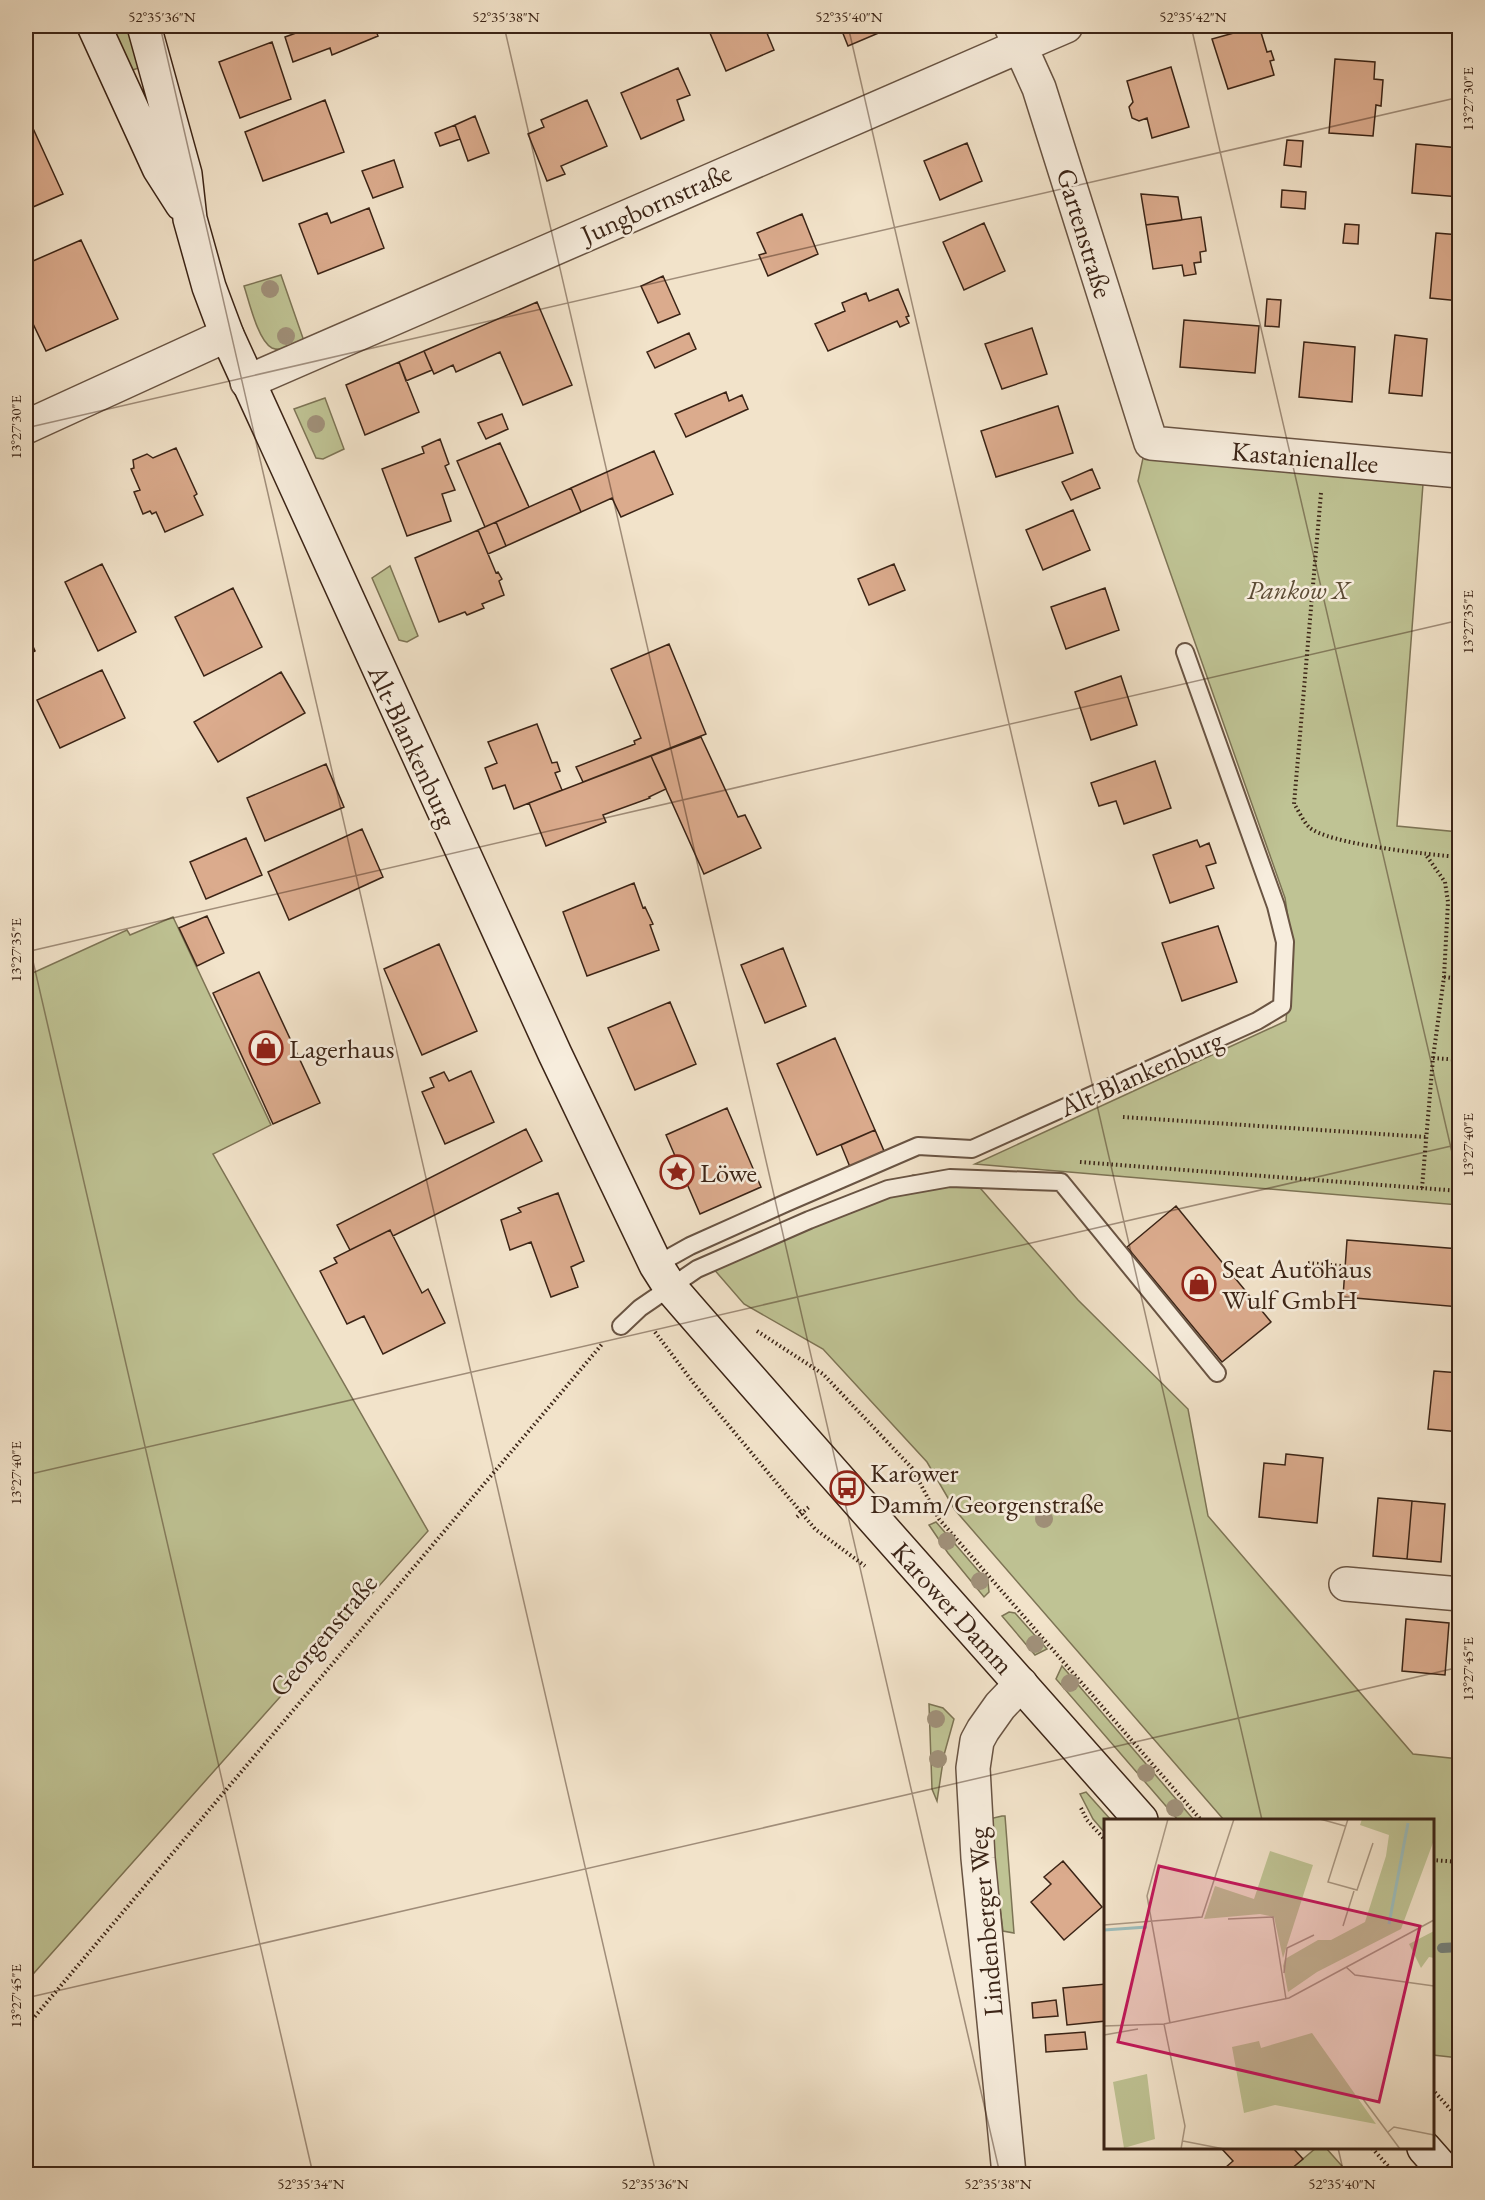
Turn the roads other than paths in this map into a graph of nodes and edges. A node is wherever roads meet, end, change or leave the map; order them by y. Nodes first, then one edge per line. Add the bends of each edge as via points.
1 (94, 26) edge
2 (144, 26) edge
3 (1066, 26) edge
4 (1015, 35) edge
5 (190, 219) junction
6 (227, 335) junction
7 (247, 382) junction
8 (26, 427) edge
9 (1151, 443) joint
10 (1460, 471) edge
11 (1185, 652) dead end
12 (663, 1276) junction
13 (621, 1326) road end
14 (1217, 1373) dead end
15 (1346, 1584) dead end
16 (1460, 1594) edge
17 (1021, 1684) junction
18 (1139, 1819) edge
19 (1425, 2149) edge
20 (1009, 2175) edge
21 (1447, 2175) edge

1 - 5 street, Alt-Blankenburg via 159,168
2 - 5 street, Alt-Blankenburg via 184,174
3 - 4 street, Jungbornstraße
4 - 7 street, Jungbornstraße
4 - 9 street, Gartenstraße via 1039,88
5 - 6 street, Alt-Blankenburg
6 - 7 street, Alt-Blankenburg
6 - 8 street
7 - 12 street, Alt-Blankenburg via 560,1065
9 - 10 street, Kastanienallee
11 - 12 lane, Alt-Blankenburg via 1286,942 1282,1006 1257,1021 972,1149 918,1146 765,1212 690,1246
12 - 13 lane
12 - 14 lane via 703,1266 888,1189 950,1178 1061,1182
12 - 17 street, Karower Damm
15 - 16 street
17 - 18 street, Karower Damm
17 - 20 street, Lindenberger Weg via 983,1730 973,1768
19 - 21 street

